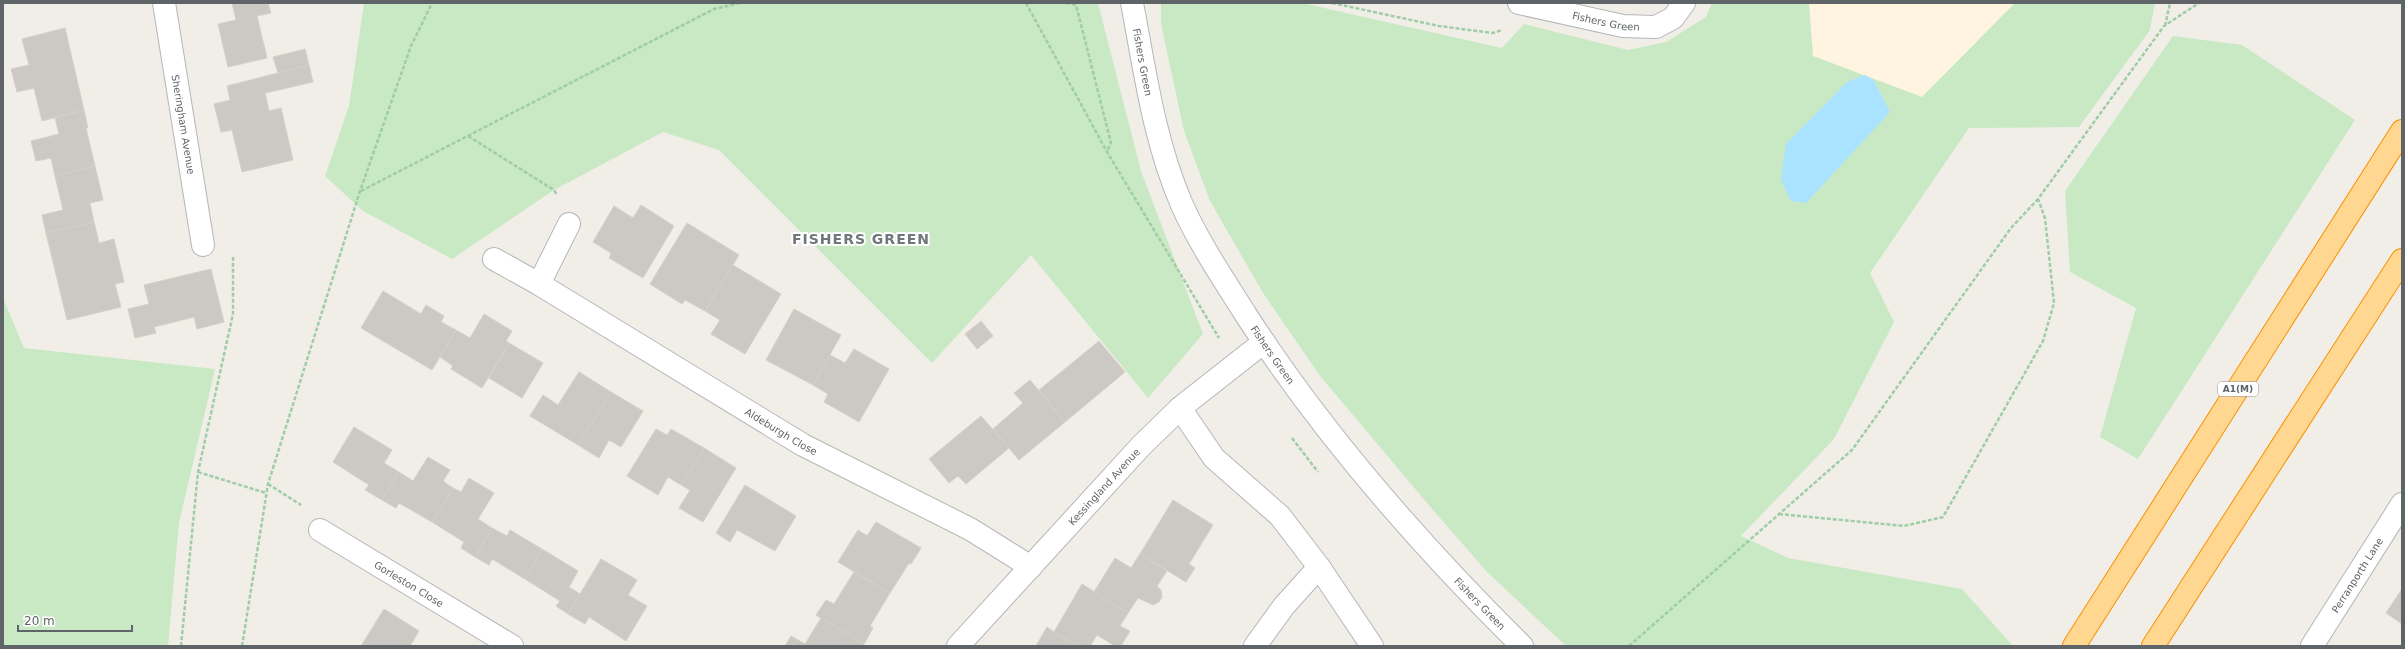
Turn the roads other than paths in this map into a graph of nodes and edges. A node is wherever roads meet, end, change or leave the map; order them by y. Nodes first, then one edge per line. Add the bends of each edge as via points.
1 (164, 3) edge
2 (1132, 3) edge
3 (1519, 3) edge
4 (1684, 3) edge
5 (2402, 131) edge
6 (570, 224) road end
7 (203, 245) road end
8 (494, 259) dead end
9 (2402, 260) edge
10 (539, 284) junction
11 (1264, 342) junction
12 (1180, 408) junction
13 (2402, 504) edge
14 (320, 530) dead end
15 (1319, 566) junction
16 (1031, 567) junction
17 (501, 643) edge
18 (958, 646) edge
19 (1255, 646) edge
20 (1372, 646) edge
21 (1522, 646) edge
22 (2074, 646) edge
23 (2153, 646) edge
24 (2312, 646) edge

1 - 7 street, Sheringham Avenue
2 - 11 street, Fishers Green via 1156,127 1182,204 1222,277
3 - 4 street, Fishers Green via 1623,26 1656,28 1672,18
5 - 22 highway, A1(M)
6 - 10 street
8 - 10 street, Aldeburgh Close
9 - 23 highway
10 - 16 street, Aldeburgh Close via 803,445 970,529
11 - 12 street, Kessingland Avenue
11 - 21 street, Fishers Green via 1334,440 1388,504
12 - 15 street via 1214,458 1280,516
12 - 16 street, Kessingland Avenue via 1141,446
13 - 24 street, Perranporth Lane
14 - 17 street, Gorleston Close
15 - 19 street via 1284,606
15 - 20 street
16 - 18 street, Kessingland Avenue

